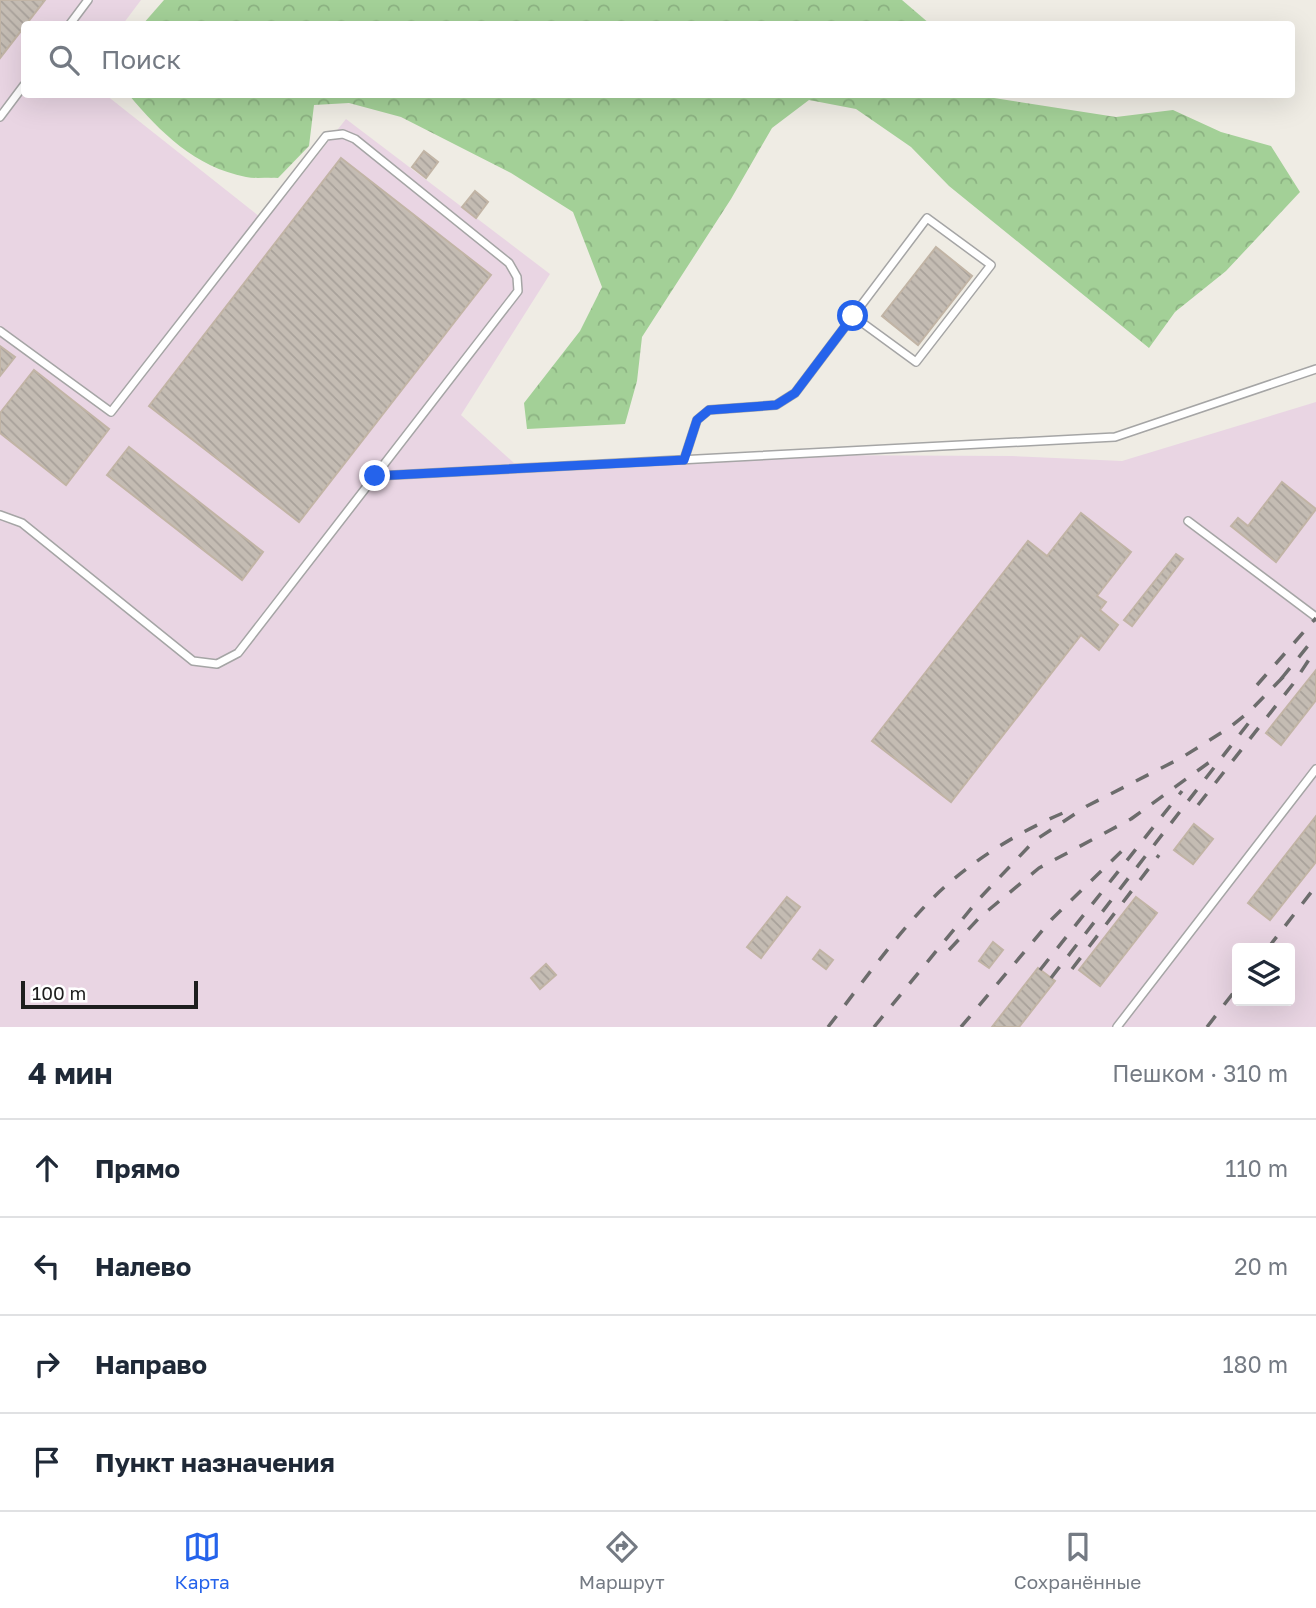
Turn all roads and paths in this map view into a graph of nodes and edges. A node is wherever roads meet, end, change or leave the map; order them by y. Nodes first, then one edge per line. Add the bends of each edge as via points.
1 (89, 0) edge
2 (72, 21) edge
3 (21, 89) edge
4 (0, 117) edge
5 (853, 316) junction
6 (0, 331) edge
7 (1316, 369) edge
8 (684, 460) junction
9 (375, 476) junction
10 (0, 514) edge
11 (1188, 521) dead end
12 (1316, 617) edge
13 (1316, 769) edge
14 (1117, 1027) edge

1 - 2 lane
3 - 4 lane
5 - 5 lane via 927,218 991,265 916,362
5 - 8 lane via 795,393 776,405 709,410 697,420
6 - 9 lane via 111,412 326,136 342,134 355,139 509,263 518,291
7 - 8 lane via 1115,437
8 - 9 lane
9 - 10 lane via 238,653 217,664 193,661 22,523
11 - 12 lane
13 - 14 lane

